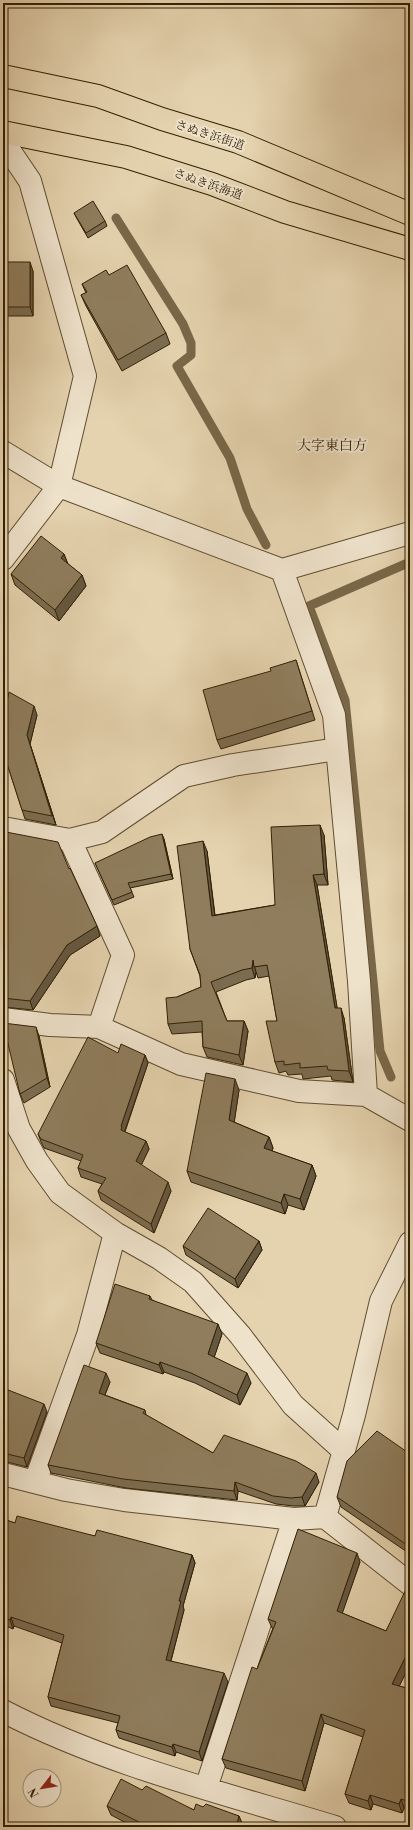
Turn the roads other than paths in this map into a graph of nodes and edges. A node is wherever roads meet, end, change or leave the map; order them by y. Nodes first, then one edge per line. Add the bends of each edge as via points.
1 (3, 76) edge
2 (3, 132) edge
3 (3, 141) edge
4 (410, 214) edge
5 (410, 249) edge
6 (3, 452) edge
7 (59, 486) junction
8 (410, 533) edge
9 (3, 559) edge
10 (282, 570) junction
11 (337, 749) junction
12 (3, 828) edge
13 (70, 840) junction
14 (3, 1019) edge
15 (99, 1027) junction
16 (3, 1080) edge
17 (366, 1095) junction
18 (410, 1120) edge
19 (115, 1233) junction
20 (410, 1243) edge
21 (344, 1451) junction
22 (3, 1474) edge
23 (36, 1482) junction
24 (325, 1517) junction
25 (294, 1520) junction
26 (410, 1584) edge
27 (3, 1711) edge
28 (206, 1788) junction
29 (282, 1819) edge
30 (335, 1827) edge

1 - 4 main road, さぬき浜街道 via 98,96 238,142
2 - 5 main road, さぬき浜海道 via 126,157 212,184 285,212
3 - 7 street via 30,181 85,376
6 - 7 street
7 - 9 street
7 - 10 street
8 - 10 street
10 - 11 street via 334,715
11 - 13 street via 233,765 184,776 102,832
11 - 17 street via 359,981
12 - 13 street
13 - 15 street via 123,955
14 - 15 street via 50,1025
15 - 17 street via 181,1064 299,1091
16 - 19 street via 19,1129 37,1161 60,1193
17 - 18 street
19 - 21 street via 159,1258 193,1282 240,1335 293,1405
19 - 23 street via 88,1335
20 - 21 street via 381,1301
21 - 24 street
22 - 23 street
23 - 25 street via 124,1500
24 - 25 street
24 - 26 street
25 - 28 street
27 - 28 street via 45,1732 151,1772
28 - 29 street
29 - 30 street

